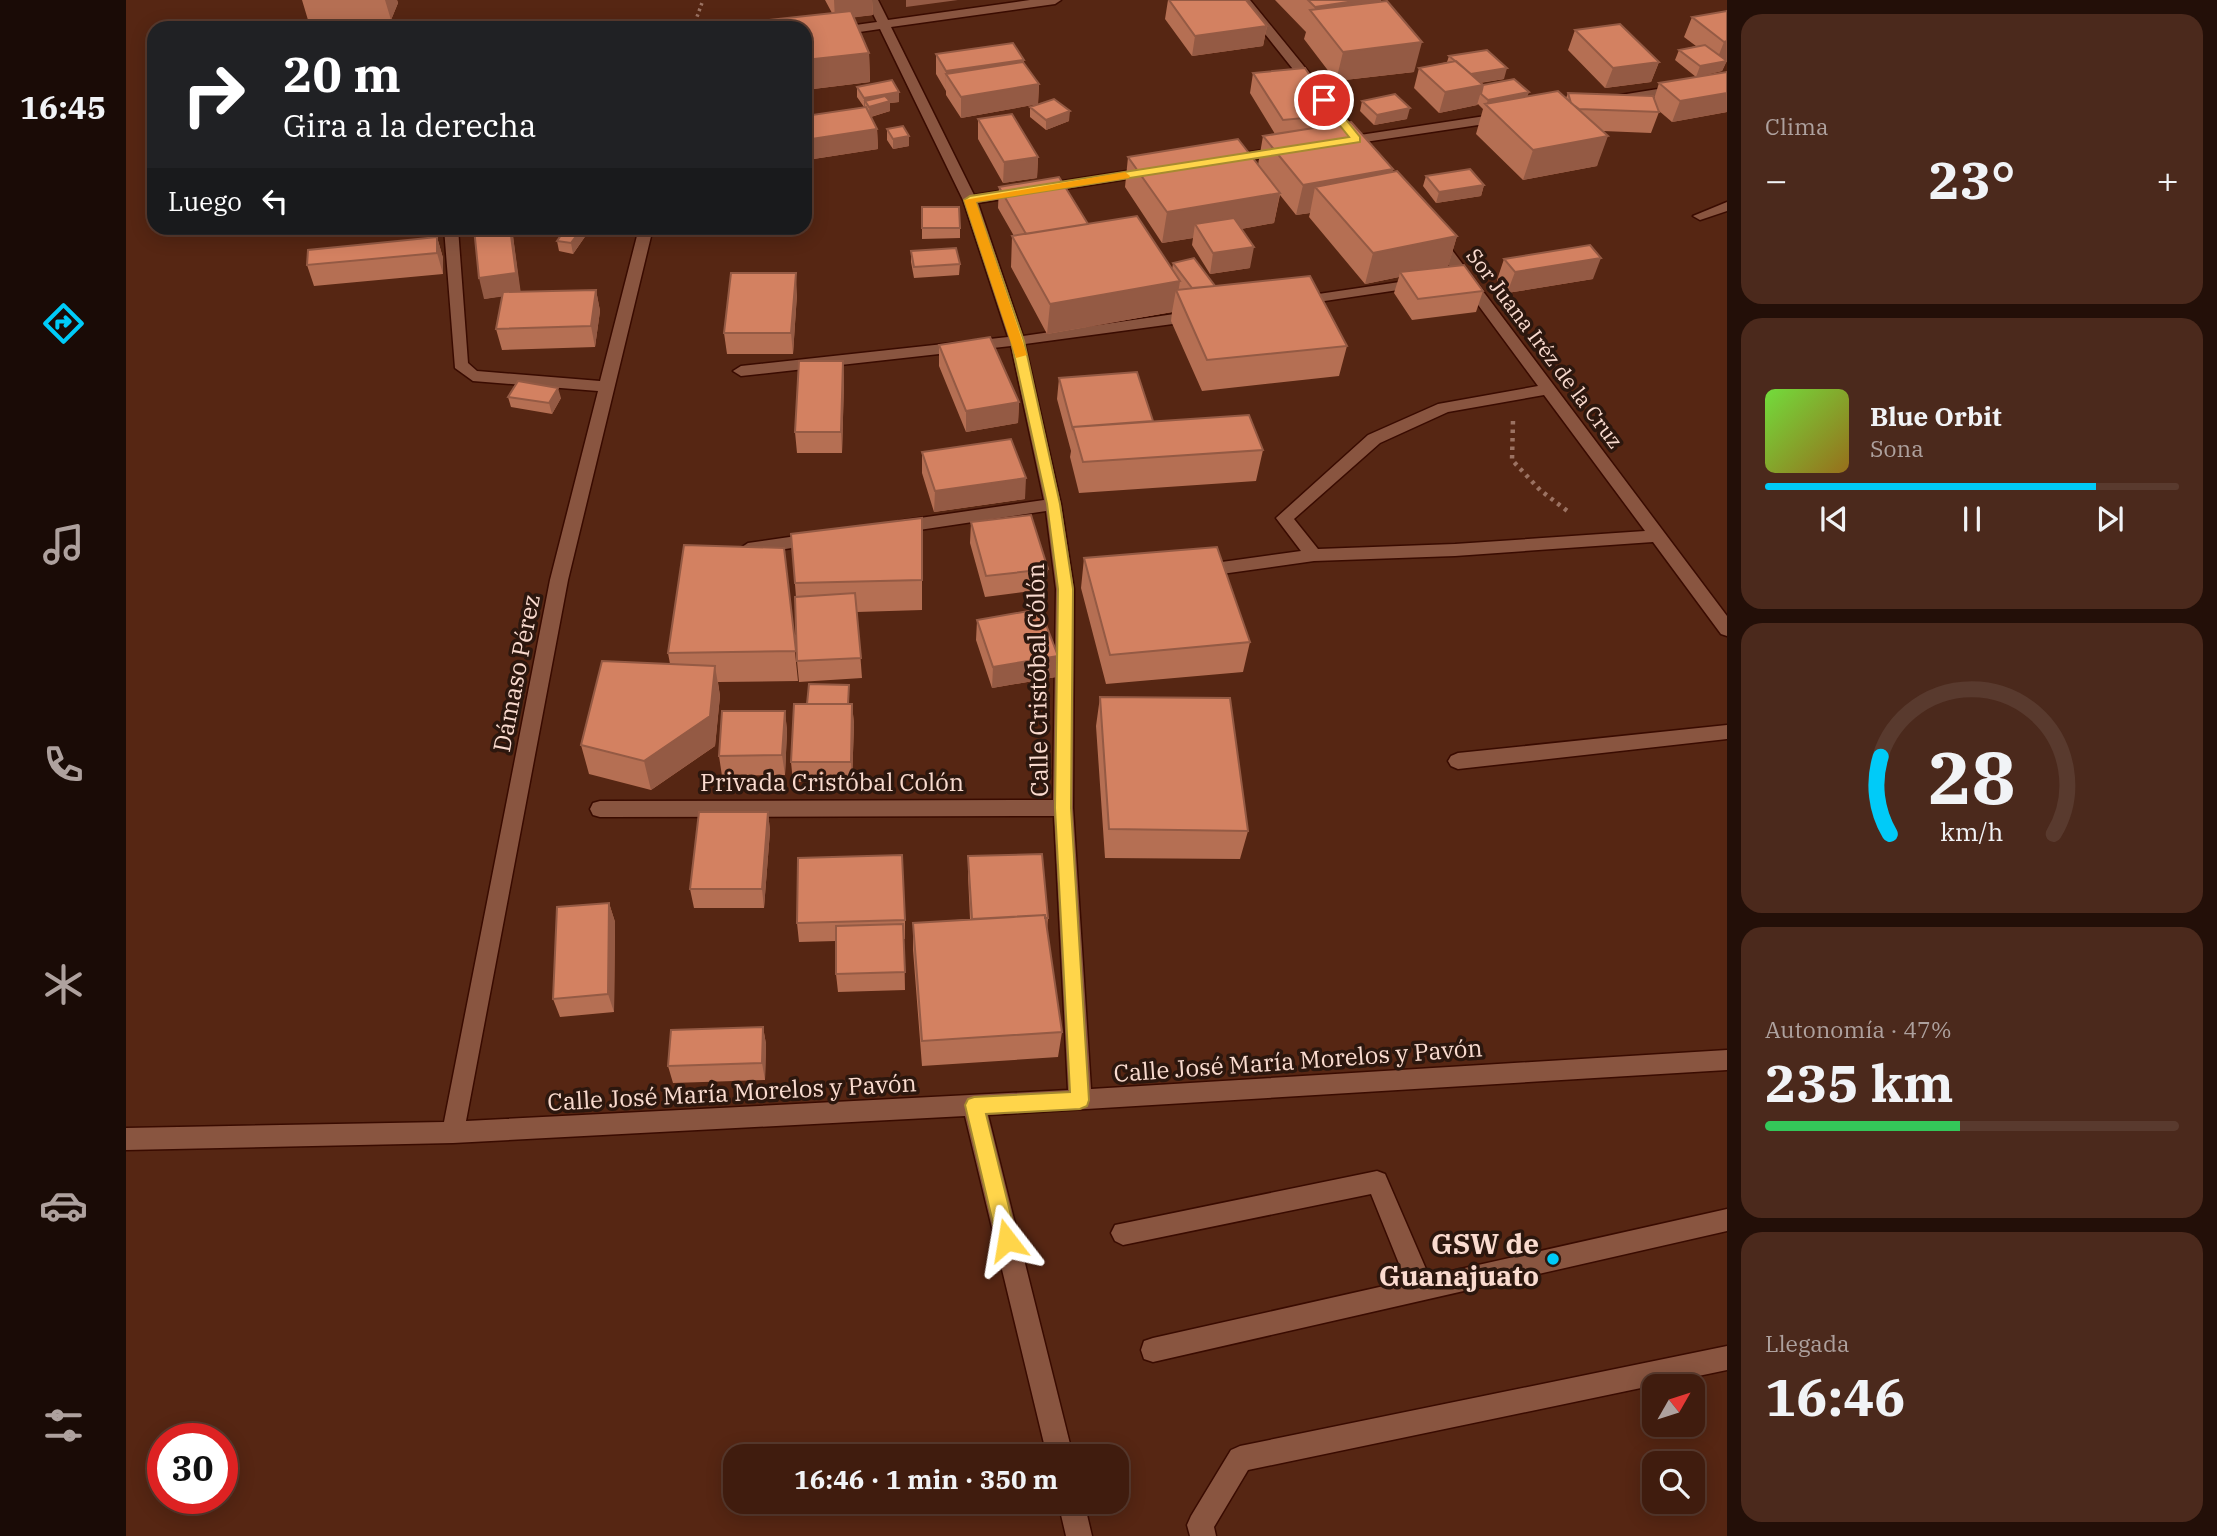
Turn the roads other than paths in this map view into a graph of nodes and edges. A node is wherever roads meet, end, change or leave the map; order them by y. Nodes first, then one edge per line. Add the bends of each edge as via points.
1 (872, 0) edge
2 (1055, 0) edge
3 (1244, 0) edge
4 (884, 23) junction
5 (812, 35) edge
6 (1727, 82) edge
7 (1604, 101) edge
8 (1521, 114) edge
9 (1356, 139) junction
10 (1329, 144) edge
11 (1301, 148) edge
12 (1373, 161) edge
13 (1205, 163) edge
14 (1163, 170) edge
15 (970, 200) junction
16 (1727, 205) edge
17 (1700, 216) dead end
18 (1424, 224) edge
19 (451, 235) edge
20 (644, 235) edge
21 (1453, 278) junction
22 (1276, 304) edge
23 (1208, 314) edge
24 (1017, 341) junction
25 (741, 371) dead end
26 (607, 387) junction
27 (1550, 389) junction
28 (1054, 504) junction
29 (881, 530) edge
30 (1660, 536) junction
31 (828, 537) edge
32 (748, 549) edge
33 (1314, 555) junction
34 (1176, 574) edge
35 (1727, 629) edge
36 (1727, 732) edge
37 (1458, 761) dead end
38 (1063, 808) junction
39 (600, 809) dead end
40 (1727, 1060) edge
41 (1080, 1100) junction
42 (974, 1105) junction
43 (453, 1132) junction
44 (126, 1139) edge
45 (1727, 1220) edge
46 (1123, 1233) dead end
47 (1422, 1289) junction
48 (1153, 1350) dead end
49 (1727, 1358) edge
50 (1057, 1444) edge
51 (1074, 1514) edge
52 (1079, 1536) edge
53 (1203, 1536) edge

1 - 4 street, Calle Cristóbal Cólón
2 - 4 street
3 - 9 street
4 - 5 street
4 - 15 street, Calle Cristóbal Cólón
6 - 7 street
8 - 9 street
9 - 10 street
9 - 12 street
11 - 13 street
14 - 15 street
15 - 24 street, Calle Cristóbal Cólón
16 - 17 street
18 - 21 street, Sor Juana Iréz de la Cruz
19 - 26 street via 460,365 473,376
20 - 26 street, Dámaso Pérez
21 - 22 street
21 - 27 street, Sor Juana Iréz de la Cruz
23 - 24 street
24 - 25 street
24 - 28 street, Calle Cristóbal Cólón
26 - 43 street, Dámaso Pérez via 559,580
27 - 30 street, Sor Juana Iréz de la Cruz
27 - 33 street via 1444,408 1374,439 1284,518
28 - 29 street
28 - 38 street, Calle Cristóbal Cólón via 1072,588
30 - 33 street
30 - 35 street, Sor Juana Iréz de la Cruz
31 - 32 street
33 - 34 street
36 - 37 street
38 - 39 street, Privada Cristóbal Colón
38 - 41 street, Calle Cristóbal Cólón
40 - 41 street, Calle José María Morelos y Pavón
41 - 42 street, Calle José María Morelos y Pavón
42 - 43 street, Calle José María Morelos y Pavón
42 - 50 street
43 - 44 street, Calle José María Morelos y Pavón
45 - 47 street
46 - 47 street via 1377,1182
47 - 48 street
49 - 53 street via 1240,1459 1200,1525
51 - 52 street

